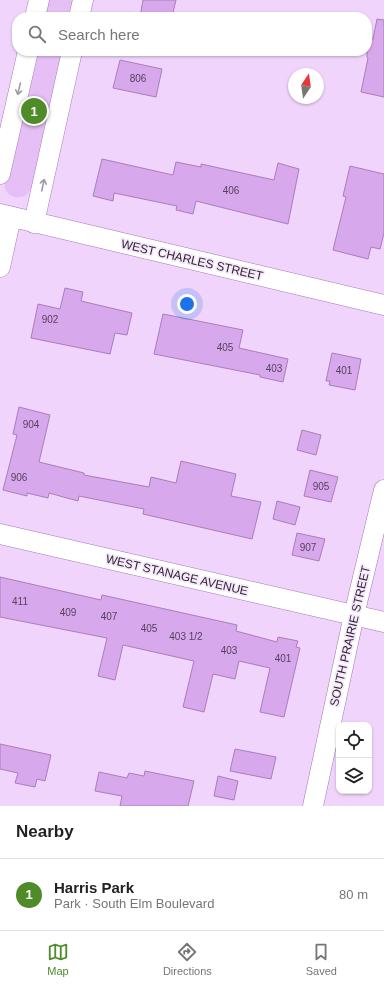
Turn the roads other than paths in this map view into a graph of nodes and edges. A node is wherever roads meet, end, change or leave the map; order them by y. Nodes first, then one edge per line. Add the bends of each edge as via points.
1 (39, 0) edge
2 (83, 0) edge
3 (36, 12) edge
4 (80, 12) edge
5 (27, 56) edge
6 (71, 56) edge
7 (0, 174) edge
8 (6, 216) edge
9 (34, 223) junction
10 (0, 267) edge
11 (384, 305) edge
12 (384, 490) edge
13 (0, 534) edge
14 (354, 615) junction
15 (384, 622) edge
16 (313, 806) edge

1 - 3 street
2 - 4 street
5 -> 7 street
9 -> 6 street
8 - 9 street, WEST CHARLES STREET
8 - 10 street
9 - 11 street, WEST CHARLES STREET
12 - 14 street, SOUTH PRAIRIE STREET
13 - 14 street, WEST STANAGE AVENUE
14 - 15 street, WEST STANAGE AVENUE
14 - 16 street, SOUTH PRAIRIE STREET

